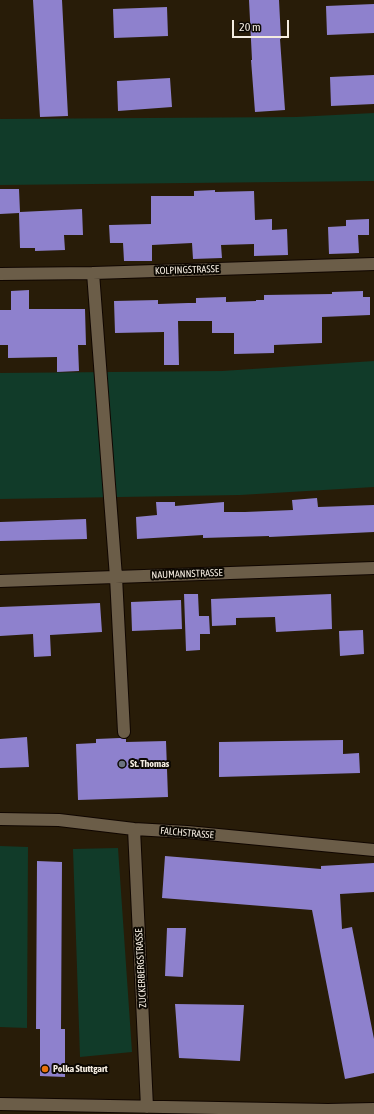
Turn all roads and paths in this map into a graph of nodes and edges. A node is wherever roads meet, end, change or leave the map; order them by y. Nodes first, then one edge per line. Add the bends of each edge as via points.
1 (374, 264) edge
2 (92, 273) junction
3 (0, 274) edge
4 (374, 568) edge
5 (116, 577) junction
6 (0, 581) edge
7 (124, 732) dead end
8 (0, 819) edge
9 (134, 829) junction
10 (374, 850) edge
11 (0, 1104) edge
12 (147, 1107) junction
13 (374, 1109) edge

1 - 2 street, KOLPINGSTRASSE
2 - 3 street, KOLPINGSTRASSE
2 - 5 street
4 - 5 street, NAUMANNSTRASSE
5 - 6 street, NAUMANNSTRASSE
5 - 7 street
8 - 9 street, FALCHSTRASSE via 59,820
9 - 10 street, FALCHSTRASSE
9 - 12 street, ZUCKERBERGSTRASSE
11 - 12 street
12 - 13 street

